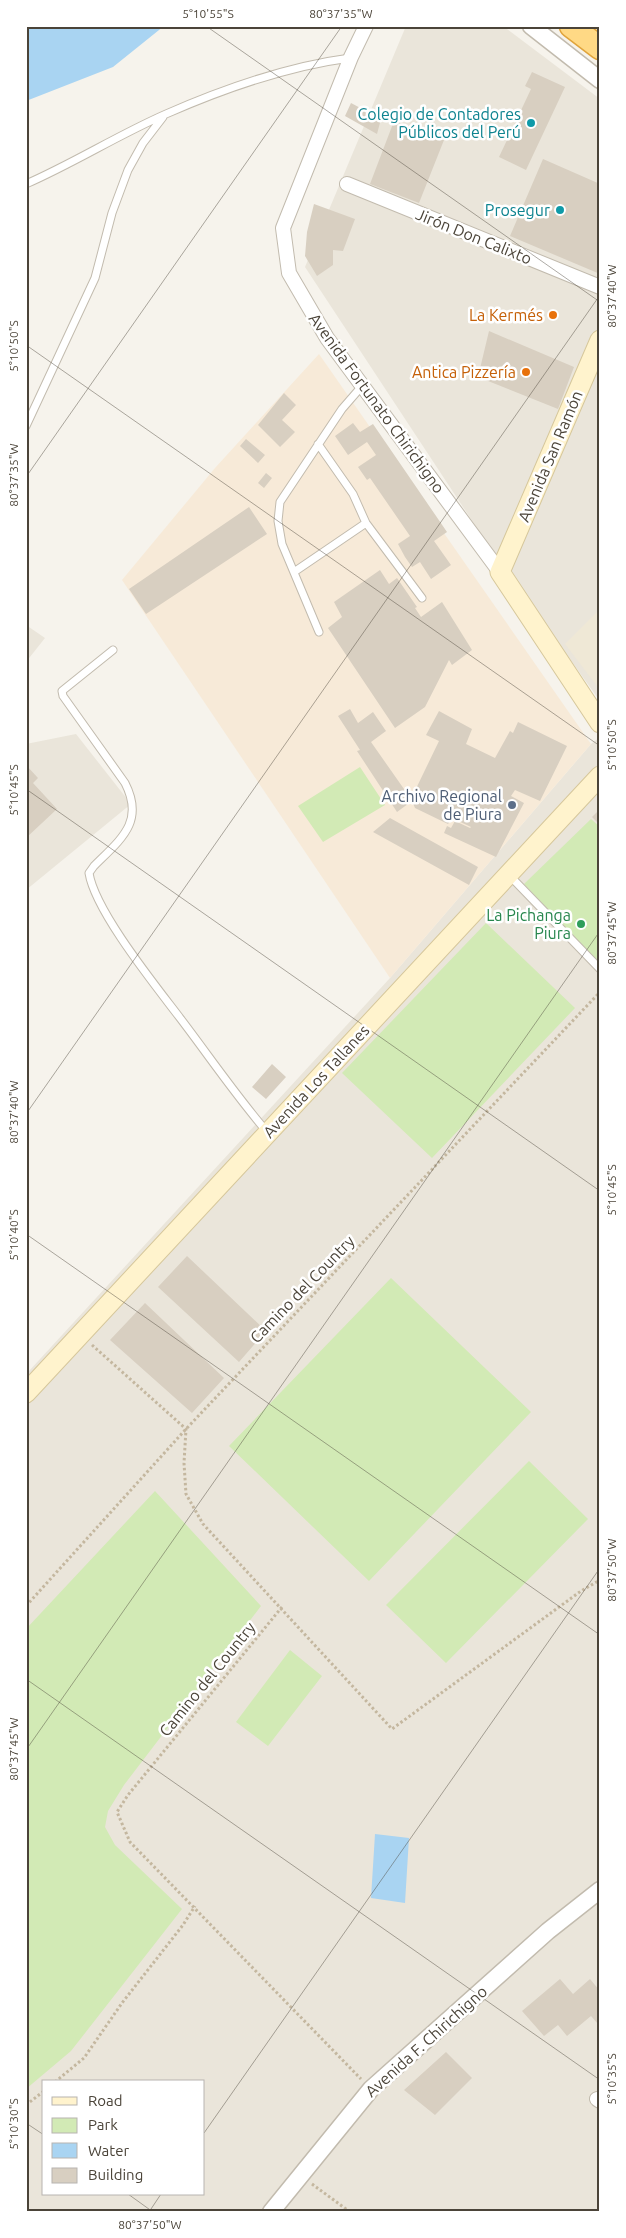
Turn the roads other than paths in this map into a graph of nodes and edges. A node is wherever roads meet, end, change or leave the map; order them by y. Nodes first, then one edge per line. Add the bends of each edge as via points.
1 (366, 26) edge
2 (531, 26) edge
3 (571, 26) edge
4 (600, 48) edge
5 (351, 57) junction
6 (600, 80) edge
7 (165, 114) junction
8 (26, 184) edge
9 (348, 184) dead end
10 (600, 287) edge
11 (600, 340) edge
12 (362, 386) junction
13 (26, 426) edge
14 (318, 444) junction
15 (366, 523) junction
16 (294, 572) junction
17 (500, 572) junction
18 (422, 598) dead end
19 (319, 632) dead end
20 (113, 650) dead end
21 (600, 723) edge
22 (600, 776) edge
23 (508, 874) junction
24 (600, 969) edge
25 (268, 1133) junction
26 (28, 1386) edge
27 (600, 1890) edge
28 (271, 2212) edge

1 - 5 street, Avenida Fortunato Chirichigno
2 - 6 street
3 - 4 highway
5 - 7 lane via 307,64
5 - 12 street, Avenida Fortunato Chirichigno via 283,228 290,273 327,338
7 - 8 lane
7 - 13 lane via 128,170 112,213 95,278
9 - 10 street, Jirón Don Calixto
11 - 17 main road, Avenida San Ramón
12 - 14 lane
12 - 17 street, Avenida Fortunato Chirichigno
14 - 15 lane via 353,494
14 - 16 lane via 280,502 278,521 282,544
15 - 16 lane
15 - 18 lane
16 - 19 lane
17 - 21 main road, Avenida Fortunato Chirichigno
20 - 25 lane via 62,691 125,782 134,810 131,824 89,873 90,882 99,902 144,969
22 - 23 main road, Avenida Los Tallanes
23 - 24 lane
23 - 25 main road, Avenida Los Tallanes
25 - 26 main road, Avenida Los Tallanes via 80,1335
27 - 28 street, Avenida F. Chirichigno via 540,1938 370,2089

